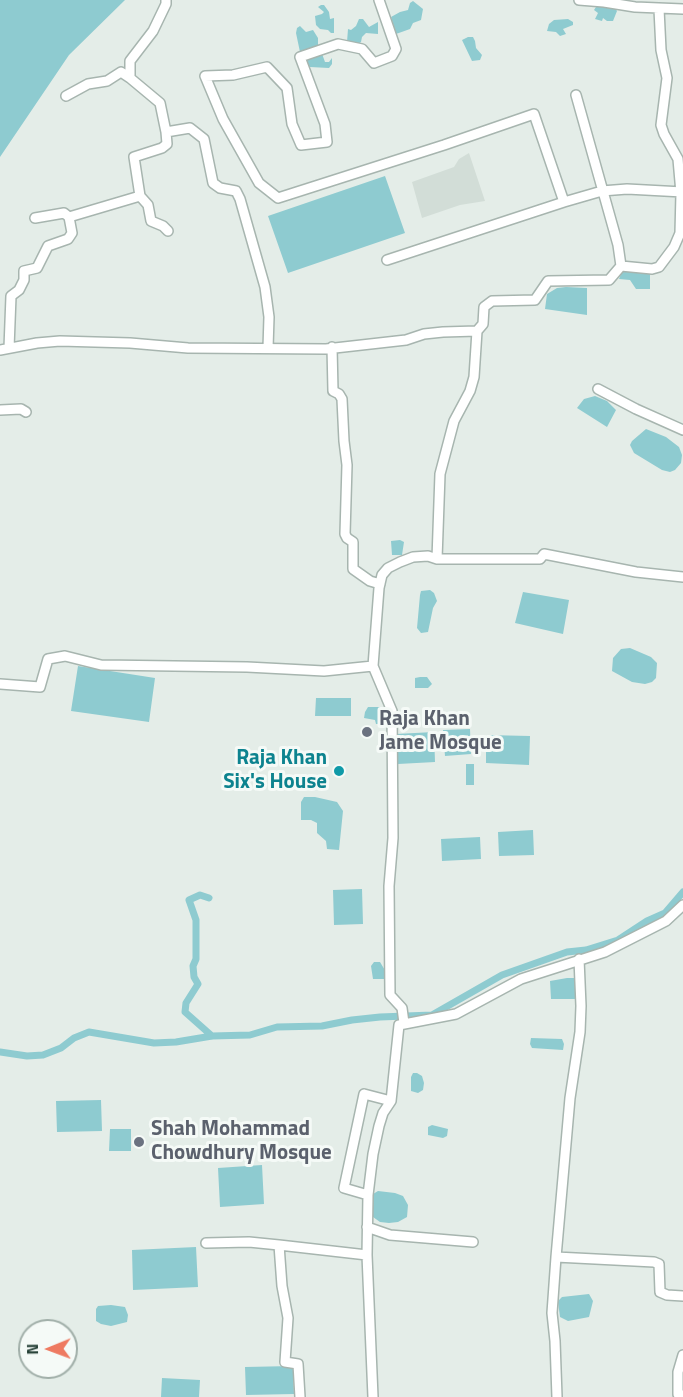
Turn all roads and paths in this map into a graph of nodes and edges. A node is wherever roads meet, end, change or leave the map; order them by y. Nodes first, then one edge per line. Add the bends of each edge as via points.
1 (166, 0) edge
2 (379, 0) edge
3 (579, 0) edge
4 (603, 1) edge
5 (659, 9) junction
6 (683, 9) edge
7 (130, 78) junction
8 (576, 95) dead end
9 (66, 96) dead end
10 (166, 132) junction
11 (602, 191) junction
12 (682, 192) edge
13 (140, 196) junction
14 (564, 202) junction
15 (69, 217) junction
16 (35, 218) dead end
17 (168, 231) dead end
18 (387, 260) dead end
19 (621, 266) junction
20 (477, 331) junction
21 (332, 347) junction
22 (268, 348) junction
23 (4, 349) edge
24 (598, 389) dead end
25 (0, 410) edge
26 (26, 412) dead end
27 (683, 430) edge
28 (437, 559) junction
29 (683, 577) edge
30 (380, 584) junction
31 (373, 666) junction
32 (0, 684) edge
33 (683, 904) edge
34 (579, 959) junction
35 (404, 1023) junction
36 (392, 1101) junction
37 (368, 1195) junction
38 (367, 1227) junction
39 (473, 1242) dead end
40 (206, 1243) dead end
41 (279, 1245) junction
42 (367, 1255) junction
43 (556, 1257) junction
44 (683, 1296) edge
45 (683, 1355) edge
46 (683, 1395) edge
47 (300, 1397) edge
48 (373, 1397) edge
49 (556, 1397) edge

1 - 7 street via 153,31 130,61
2 - 14 street via 396,49 392,56 375,63 362,49 338,44 300,57 327,142 302,145 292,124 287,87 267,67 233,75 205,76 223,119 259,183 278,198 534,114
3 - 4 street
4 - 5 street
5 - 6 street
5 - 12 street via 661,50 668,78 662,125 678,159
7 - 9 street via 121,72
7 - 10 street via 159,103
8 - 11 street
10 - 13 street via 162,148 134,157
10 - 22 street via 190,128 204,139 213,183 236,191 240,199 265,287
11 - 12 street
11 - 14 street
11 - 19 street
12 - 19 street via 680,233 663,264 652,269
13 - 15 street
13 - 17 street via 147,205 150,221
14 - 18 street
15 - 16 street via 64,213
15 - 23 street via 72,232 68,239 48,246 37,268 24,271 19,290 11,296
19 - 20 street via 609,280 548,281 535,300 492,300 484,307 483,324
20 - 21 street
20 - 28 street via 474,377 454,421 440,474
21 - 22 street
21 - 30 street via 333,391 342,399 347,465 345,534 353,542 353,569
22 - 23 street via 70,341
24 - 27 street
25 - 26 street
28 - 29 street via 540,558 544,554
28 - 30 street via 413,557 400,562 388,568
30 - 31 street
31 - 32 street via 324,671 101,665 65,656 48,659 40,687
31 - 35 street via 392,711 390,995 402,1008
33 - 34 street via 666,921 606,952
34 - 35 street via 521,979 456,1014
34 - 43 street via 580,1032
35 - 36 street via 399,1025
36 - 37 street via 379,1126
36 - 37 street via 364,1094 344,1188
37 - 38 street
38 - 39 street via 390,1235
38 - 42 street
40 - 41 street
41 - 42 street
41 - 47 street via 288,1318 285,1362 298,1364
42 - 48 street
43 - 44 street via 654,1262 659,1264 660,1292
43 - 49 street via 552,1313
45 - 46 street via 678,1372 678,1394

